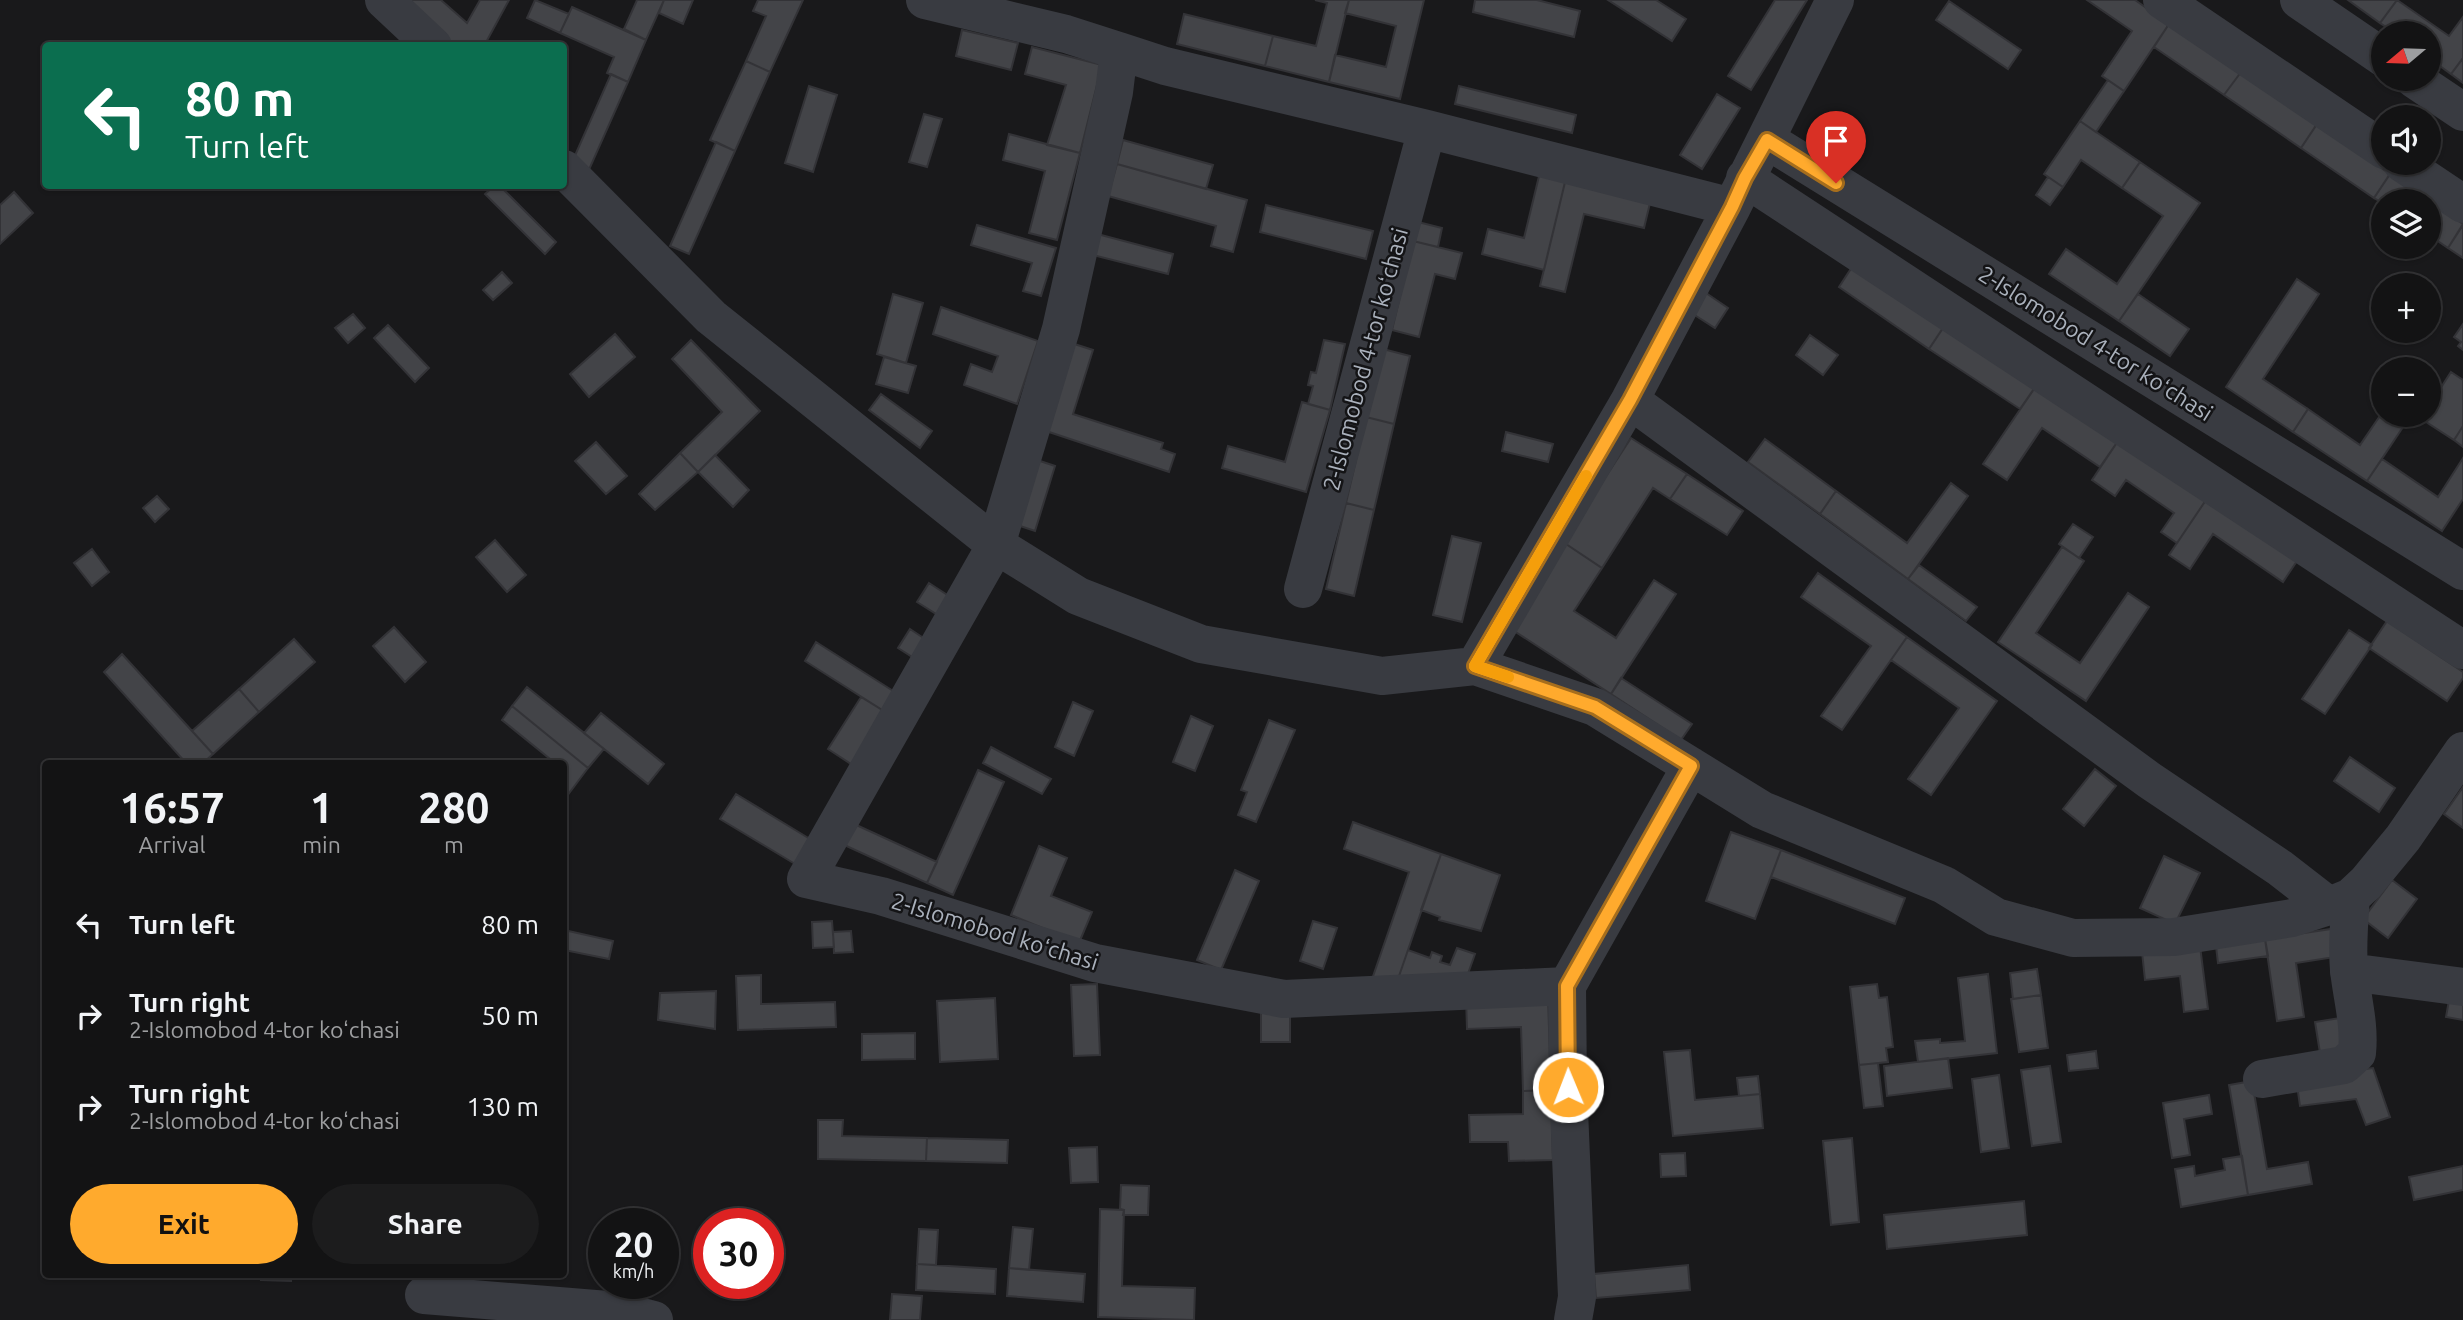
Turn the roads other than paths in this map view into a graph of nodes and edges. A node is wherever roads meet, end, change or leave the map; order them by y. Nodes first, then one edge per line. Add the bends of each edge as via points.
1 (384, 0) edge
2 (925, 0) edge
3 (1835, 0) edge
4 (2162, 0) edge
5 (2299, 0) edge
6 (429, 42) edge
7 (2371, 49) edge
8 (1119, 51) junction
9 (2432, 91) edge
10 (2463, 112) edge
11 (1427, 129) junction
12 (1767, 140) junction
13 (2371, 141) edge
14 (567, 172) edge
15 (2420, 175) edge
16 (1738, 192) junction
17 (2463, 204) edge
18 (1630, 400) junction
19 (996, 545) junction
20 (2463, 571) edge
21 (1303, 589) dead end
22 (2463, 650) edge
23 (1475, 666) junction
24 (2463, 751) edge
25 (1691, 766) junction
26 (2349, 895) junction
27 (2349, 971) junction
28 (1567, 986) junction
29 (2463, 987) edge
30 (2262, 1079) dead end
31 (424, 1295) dead end
32 (654, 1320) edge
33 (1573, 1320) edge

1 - 6 street
2 - 8 street
3 - 12 street
4 - 13 street
5 - 7 street
8 - 11 street
8 - 19 street via 1061,329
9 - 10 street
11 - 16 street
11 - 21 street, 2-Islomobod 4-tor koʻchasi
12 - 16 street
12 - 20 street, 2-Islomobod 4-tor koʻchasi
14 - 19 street via 711,317
15 - 17 street
16 - 18 street
16 - 22 street
18 - 23 street
18 - 26 street via 2138,771 2280,868
19 - 23 street via 1078,596 1202,644 1382,676
19 - 28 street, 2-Islomobod koʻchasi via 806,879 881,896 1095,963 1283,999
23 - 25 street via 1595,707
24 - 26 street via 2403,838
25 - 26 street via 1762,810 1944,885 1996,917 2073,938 2174,937 2292,918
25 - 28 street
26 - 27 street
27 - 29 street
27 - 30 street via 2359,1035 2357,1053 2344,1065
28 - 33 street via 1577,1297
31 - 32 street via 620,1311

